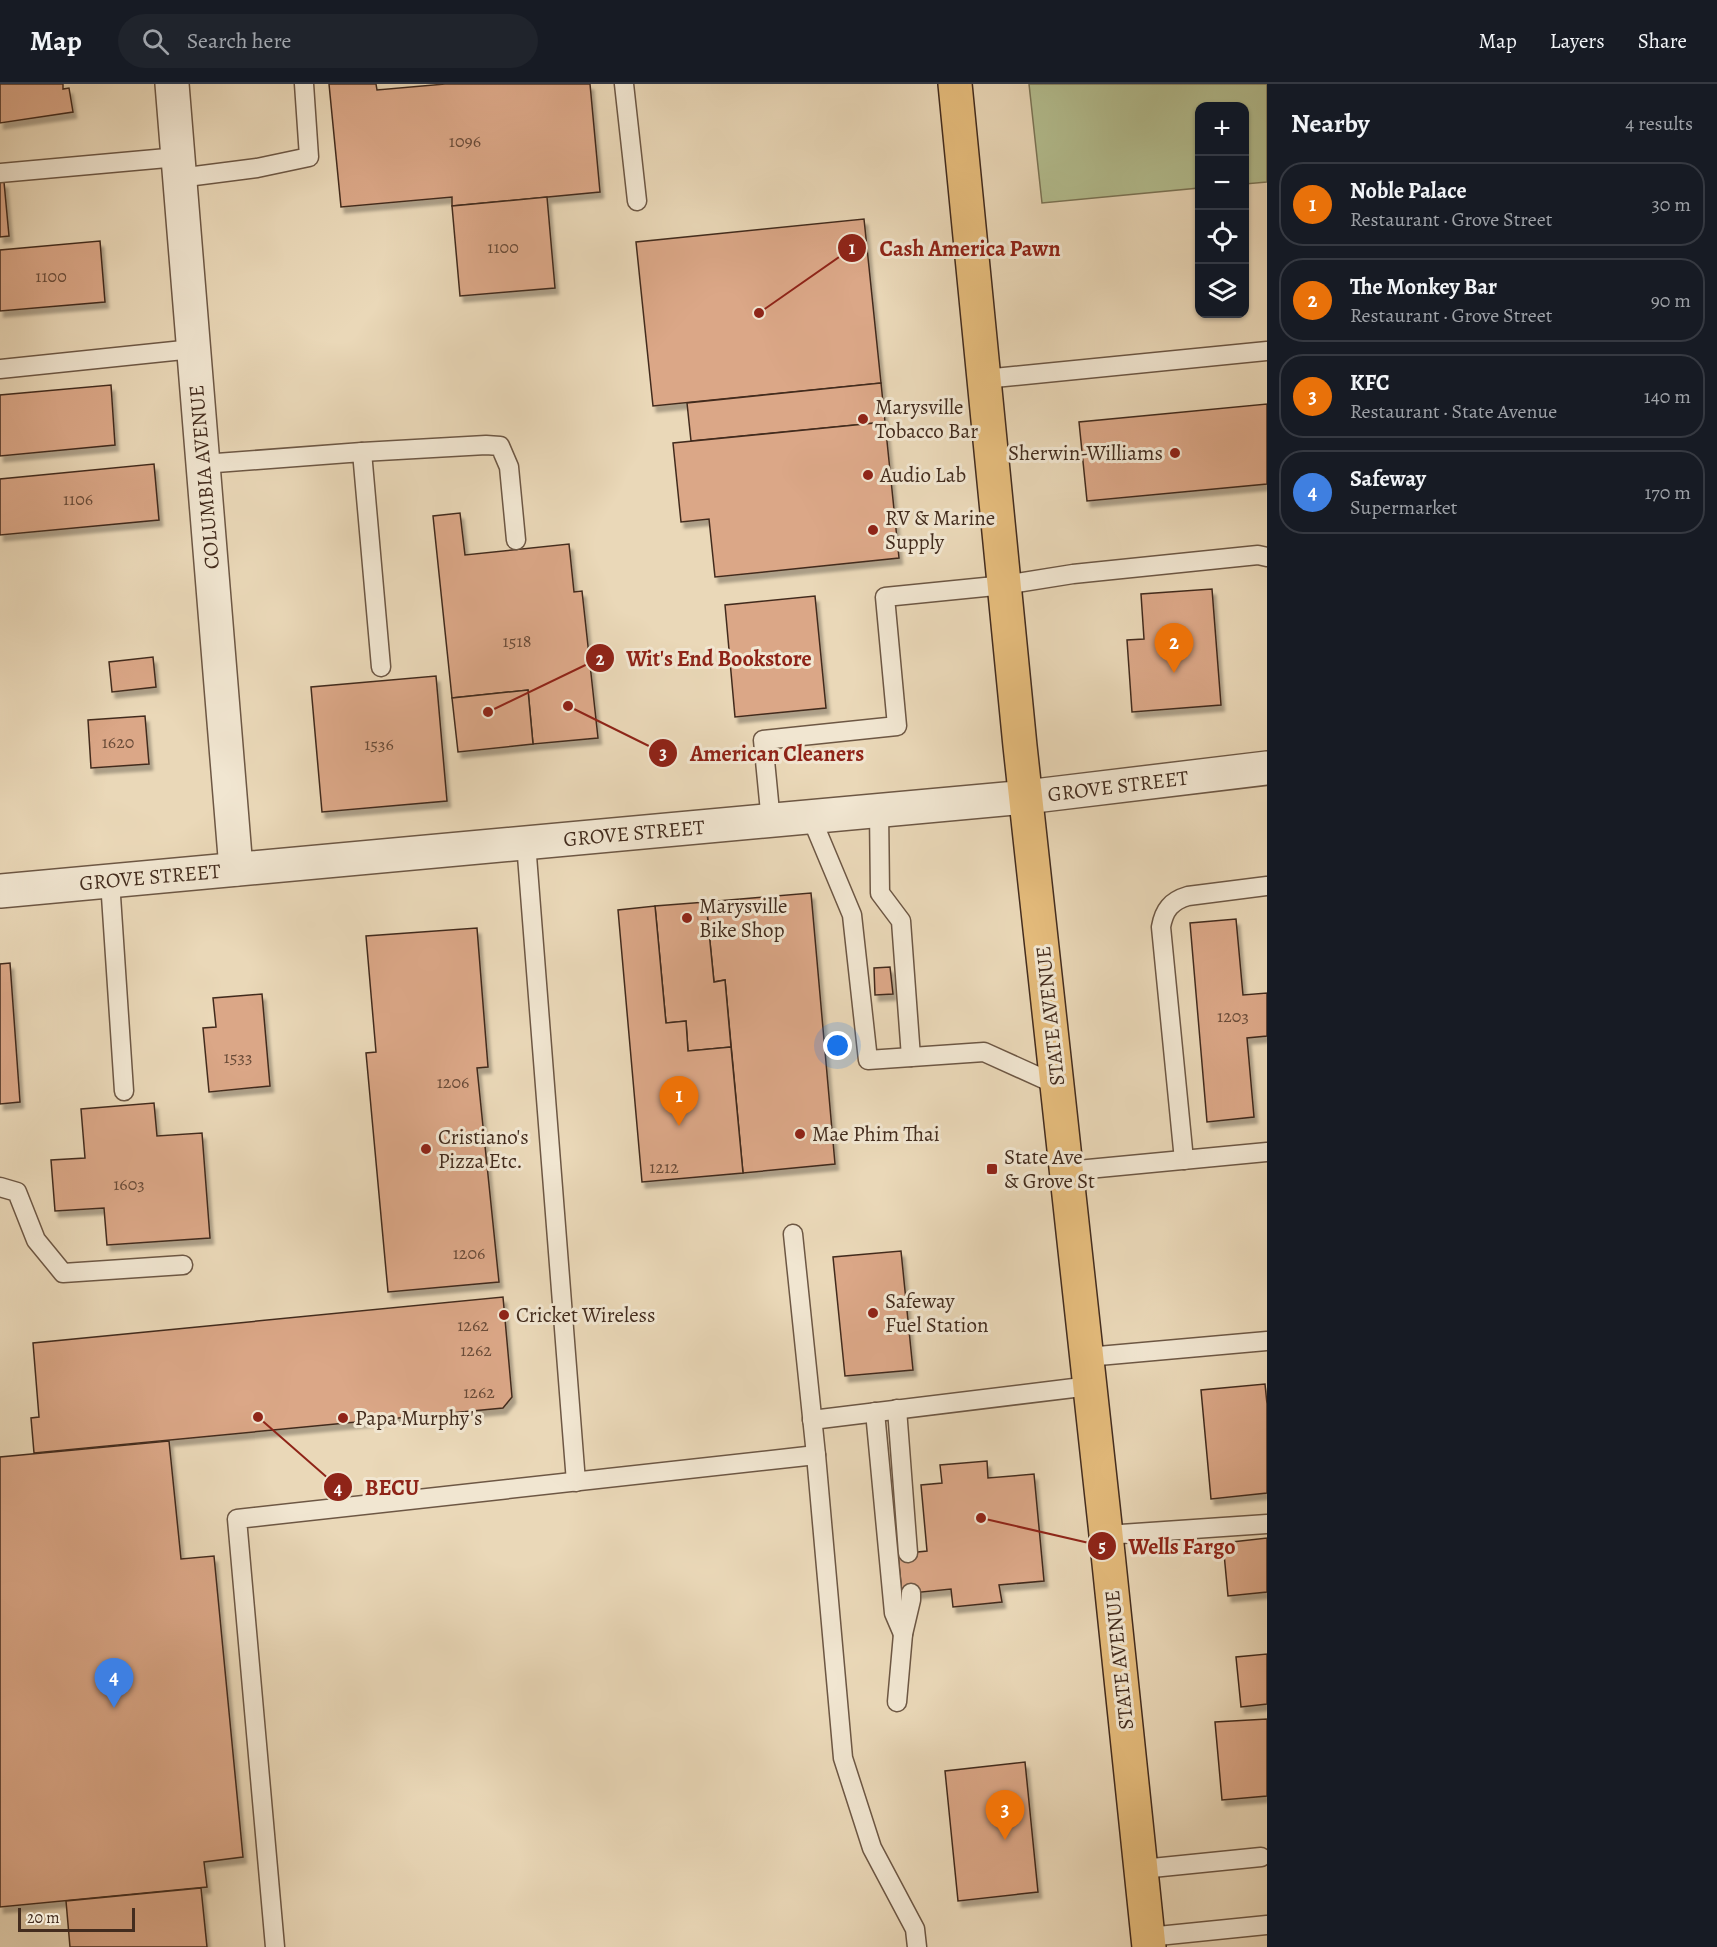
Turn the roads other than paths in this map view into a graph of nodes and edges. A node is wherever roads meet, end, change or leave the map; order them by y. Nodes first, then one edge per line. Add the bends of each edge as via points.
1 (172, 84) edge
2 (304, 84) edge
3 (624, 84) edge
4 (955, 84) edge
5 (178, 168) junction
6 (0, 173) edge
7 (637, 201) dead end
8 (193, 349) junction
9 (1267, 351) edge
10 (0, 369) edge
11 (984, 379) junction
12 (362, 452) junction
13 (203, 464) junction
14 (516, 540) dead end
15 (1267, 557) edge
16 (1005, 585) junction
17 (381, 667) dead end
18 (1267, 768) edge
19 (1026, 797) junction
20 (879, 810) junction
21 (811, 817) junction
22 (771, 822) junction
23 (526, 843) junction
24 (236, 869) junction
25 (110, 881) junction
26 (1267, 886) edge
27 (0, 891) edge
28 (911, 1057) junction
29 (1057, 1085) junction
30 (124, 1091) dead end
31 (1267, 1152) edge
32 (1184, 1160) junction
33 (1066, 1171) junction
34 (0, 1187) edge
35 (792, 1234) dead end
36 (183, 1265) dead end
37 (1267, 1341) edge
38 (1089, 1371) junction
39 (897, 1409) junction
40 (875, 1412) junction
41 (812, 1420) junction
42 (816, 1455) junction
43 (576, 1482) junction
44 (1267, 1524) edge
45 (1106, 1535) junction
46 (908, 1553) dead end
47 (911, 1593) dead end
48 (903, 1634) junction
49 (897, 1701) dead end
50 (1261, 1857) dead end
51 (1142, 1869) junction
52 (1267, 1925) edge
53 (1148, 1942) edge
54 (275, 1947) edge
55 (917, 1947) edge

1 - 5 street, COLUMBIA AVENUE
2 - 5 lane via 309,157 256,168
3 - 7 lane
4 - 11 main road, STATE AVENUE
5 - 6 lane
5 - 8 street, COLUMBIA AVENUE
8 - 10 lane
8 - 13 street, COLUMBIA AVENUE
9 - 11 lane
11 - 16 main road, STATE AVENUE
12 - 13 lane
12 - 14 lane via 500,446 509,467
12 - 17 lane
13 - 24 street, COLUMBIA AVENUE
15 - 16 lane via 1073,574
16 - 19 main road, STATE AVENUE
16 - 22 lane via 885,597 897,726 763,740
18 - 19 street, GROVE STREET
19 - 20 street, GROVE STREET
19 - 29 main road, STATE AVENUE
20 - 21 street, GROVE STREET
20 - 28 lane via 880,893 901,921
21 - 22 street, GROVE STREET
21 - 28 lane via 852,915 868,1060
22 - 23 street, GROVE STREET
23 - 24 street, GROVE STREET
23 - 43 lane
24 - 25 street, GROVE STREET
25 - 27 street, GROVE STREET
25 - 30 lane
26 - 32 lane via 1188,896 1168,906 1163,915 1161,927
28 - 29 lane via 984,1052
29 - 33 main road, STATE AVENUE
31 - 32 lane
32 - 33 lane
33 - 38 main road, STATE AVENUE
34 - 36 lane via 17,1192 36,1240 63,1274
35 - 41 lane
37 - 38 lane
38 - 39 lane
38 - 45 main road, STATE AVENUE
39 - 40 lane
39 - 46 lane
40 - 41 lane
40 - 48 lane via 894,1613
41 - 42 lane
42 - 43 lane
42 - 55 lane via 843,1758 872,1848 915,1929
43 - 54 lane via 237,1519
44 - 45 lane
45 - 51 main road, STATE AVENUE
47 - 48 lane
48 - 49 lane
50 - 51 lane
51 - 53 main road, STATE AVENUE
52 - 53 lane

